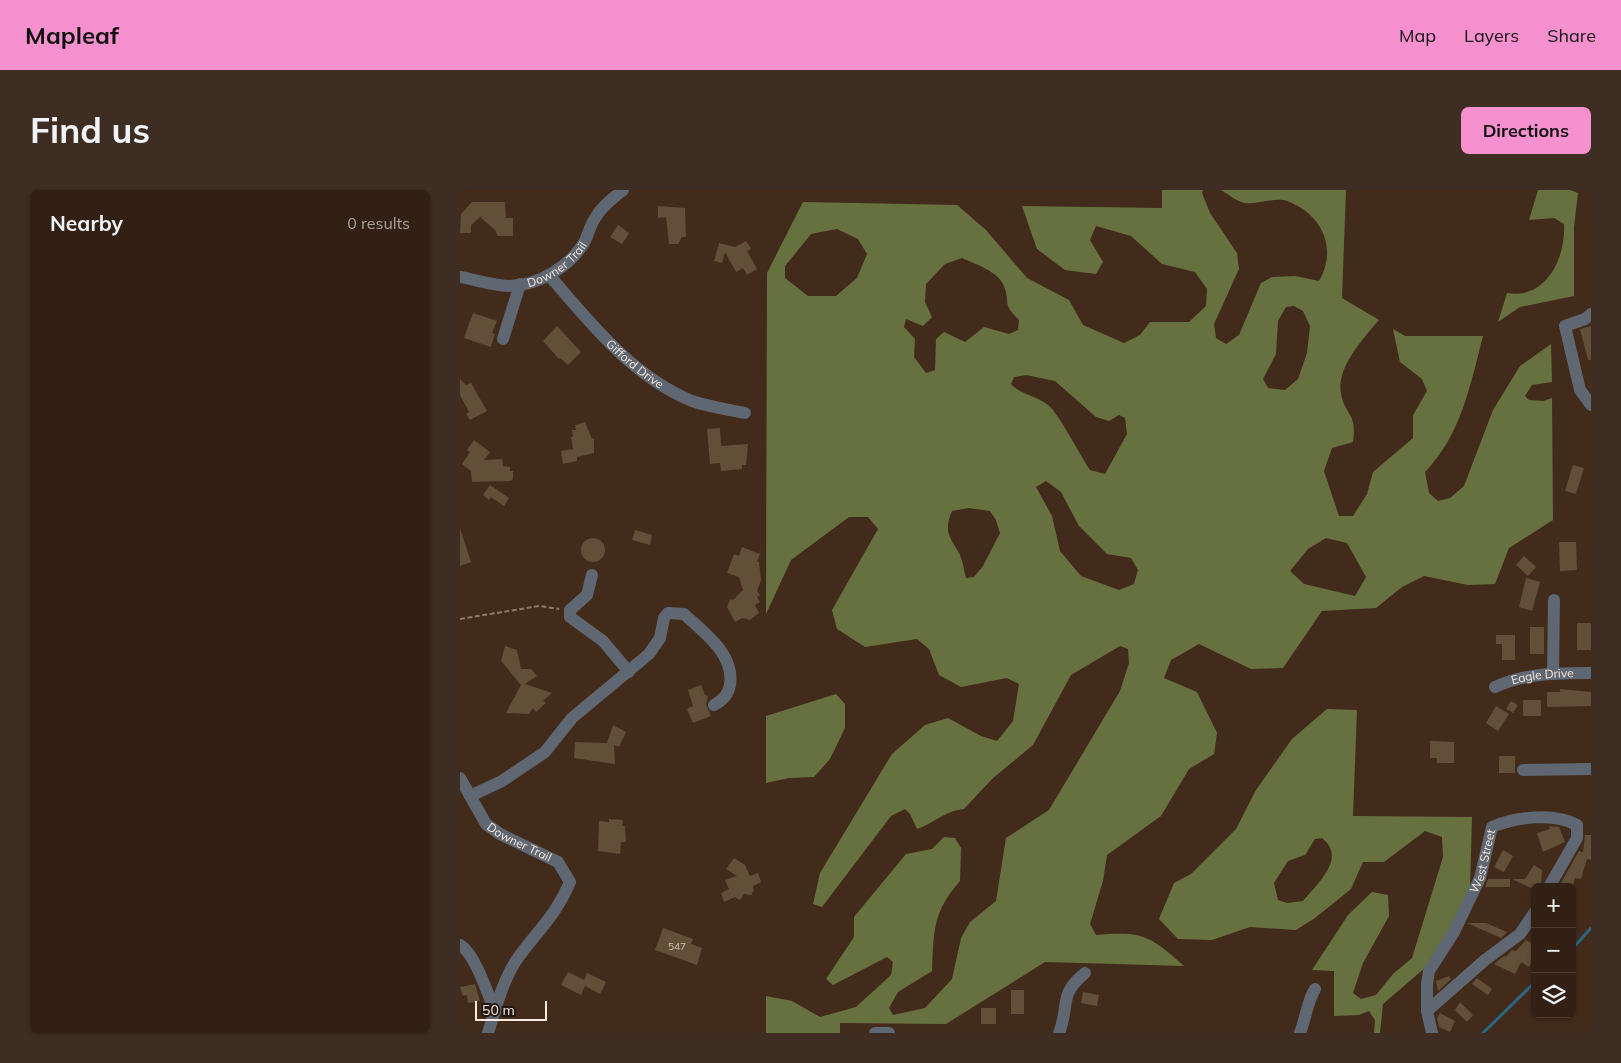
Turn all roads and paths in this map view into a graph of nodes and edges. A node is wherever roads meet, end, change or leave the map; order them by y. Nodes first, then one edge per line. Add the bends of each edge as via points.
1 (623, 190) edge
2 (549, 275) junction
3 (460, 277) edge
4 (520, 284) junction
5 (1591, 314) edge
6 (503, 339) dead end
7 (1591, 405) edge
8 (745, 413) dead end
9 (592, 575) dead end
10 (1554, 600) dead end
11 (570, 612) junction
12 (460, 619) edge
13 (629, 672) junction
14 (1553, 672) junction
15 (1591, 673) edge
16 (1495, 687) dead end
17 (714, 705) dead end
18 (1523, 770) dead end
19 (1591, 770) edge
20 (460, 778) edge
21 (470, 796) junction
22 (1551, 883) edge
23 (1531, 918) edge
24 (460, 945) edge
25 (1086, 973) dead end
26 (1315, 988) dead end
27 (1427, 1011) junction
28 (494, 1012) junction
29 (488, 1033) edge
30 (875, 1033) edge
31 (889, 1033) edge
32 (1059, 1033) edge
33 (1300, 1033) edge
34 (1432, 1033) edge

1 - 2 street, Downer Trail via 594,219 584,242 571,258
2 - 4 street, Downer Trail
2 - 8 street, Gifford Drive via 594,328 658,382 693,401
3 - 4 street, Downer Trail
4 - 6 street
5 - 7 street via 1565,326 1580,390
9 - 11 street via 587,595
10 - 14 street
11 - 12 path via 540,606
11 - 13 street via 570,617 603,641
13 - 17 street via 655,647 668,613 684,614 722,652 730,665 728,694
13 - 21 street via 572,718 545,752 502,781
14 - 15 street, Eagle Drive
14 - 16 street, Eagle Drive via 1512,679
18 - 19 street
20 - 21 street, Downer Trail
21 - 28 street, Downer Trail via 486,824 558,862 570,882 549,921 519,956
22 - 27 street, West Street via 1577,838 1577,824 1566,819 1548,818 1507,820 1492,827 1480,878 1454,932 1429,971
23 - 27 street via 1520,934
24 - 28 street via 465,948 482,980
25 - 32 street via 1072,984 1064,1001 1064,1021
26 - 33 street
27 - 34 street, West Street
28 - 29 street, Downer Trail
30 - 31 street

